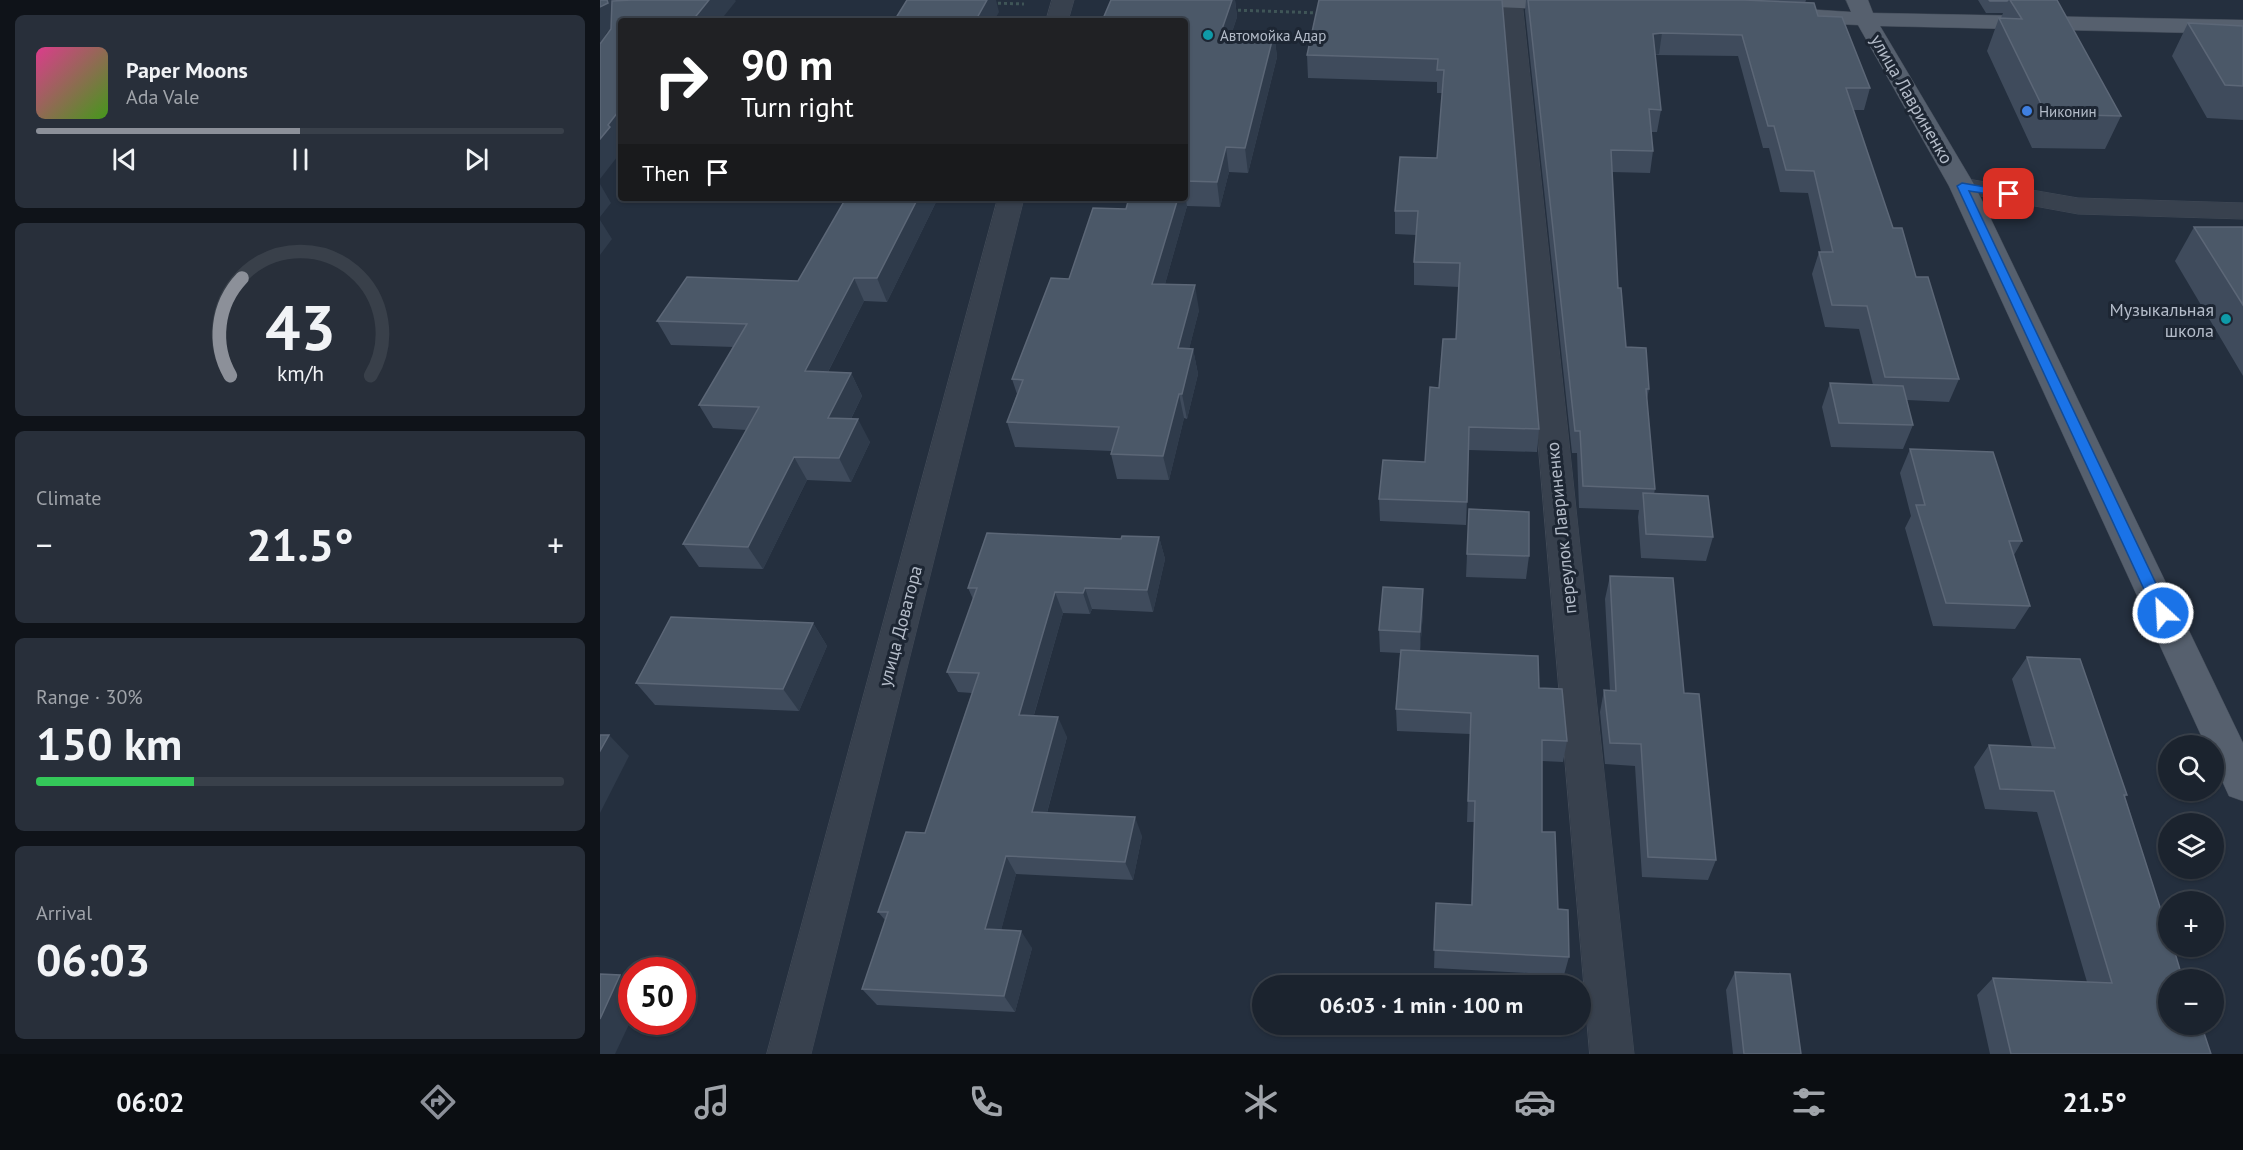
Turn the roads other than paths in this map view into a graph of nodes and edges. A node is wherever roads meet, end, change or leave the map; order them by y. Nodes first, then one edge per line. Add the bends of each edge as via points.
1 (1472, 0) edge
2 (1510, 1) edge
3 (1594, 5) edge
4 (1861, 9) edge
5 (1749, 13) edge
6 (2243, 27) edge
7 (1962, 186) junction
8 (1010, 201) edge
9 (2243, 211) edge
10 (2243, 784) edge
11 (789, 1054) edge
12 (1612, 1054) edge

1 - 2 main road
2 - 3 main road
2 - 12 street, переулок Лавриненко
4 - 5 main road
4 - 6 main road
4 - 7 main road, улица Лавриненко
7 - 9 street via 2078,206
7 - 10 main road, улица Лавриненко
8 - 11 street, улица Доватора

